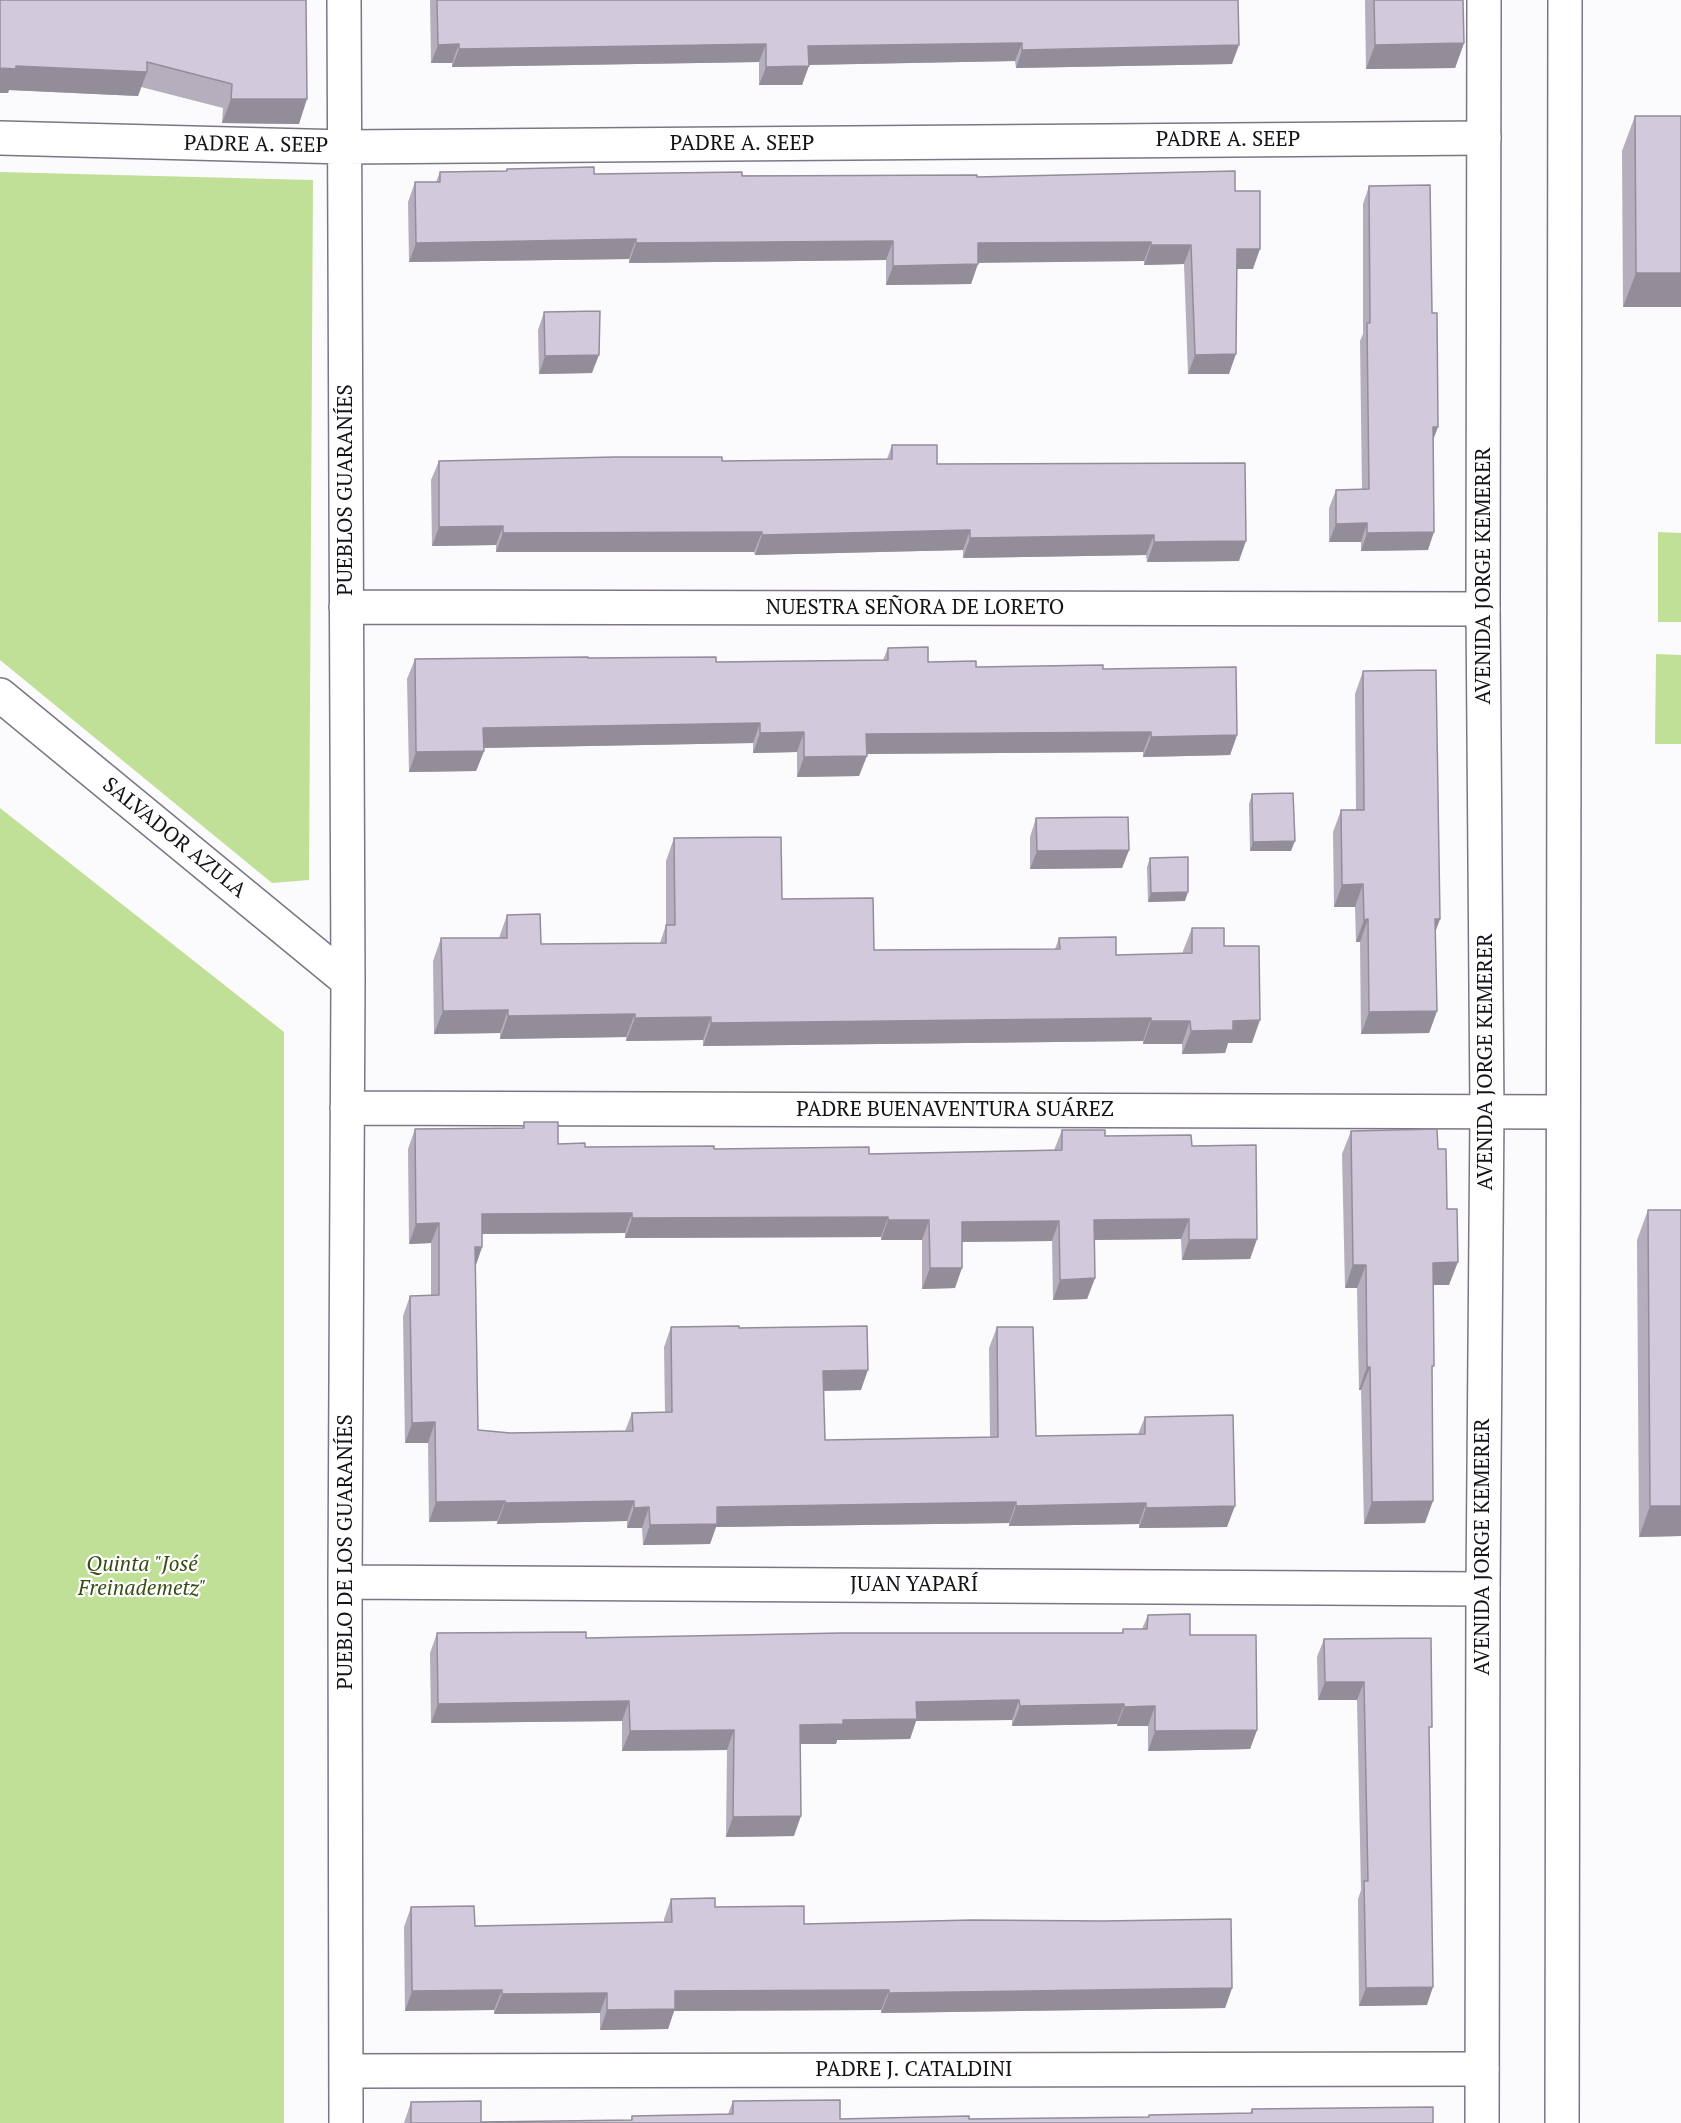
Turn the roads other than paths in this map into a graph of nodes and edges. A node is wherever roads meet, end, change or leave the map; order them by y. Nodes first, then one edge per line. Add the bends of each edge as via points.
1 (344, 0) edge
2 (1484, 0) edge
3 (1564, 0) edge
4 (0, 138) edge
5 (1484, 138) junction
6 (345, 147) junction
7 (346, 607) junction
8 (1483, 609) junction
9 (0, 695) edge
10 (348, 981) junction
11 (347, 1108) junction
12 (1487, 1112) junction
13 (1563, 1112) junction
14 (345, 1582) junction
15 (1482, 1589) junction
16 (1482, 2069) junction
17 (346, 2071) junction
18 (346, 2123) edge
19 (1482, 2123) edge
20 (1562, 2123) edge

1 - 6 street, PUEBLOS GUARANÍES
2 - 5 street, AVENIDA JORGE KEMERER
3 - 13 street
4 - 6 street, PADRE A. SEEP
5 - 6 street, PADRE A. SEEP
5 - 8 street, AVENIDA JORGE KEMERER
6 - 7 street, PUEBLOS GUARANÍES
7 - 8 street, NUESTRA SEÑORA DE LORETO
7 - 10 street, PUEBLOS GUARANÍES
8 - 12 street, AVENIDA JORGE KEMERER
9 - 10 street, SALVADOR AZULA
10 - 11 street, PUEBLO DE LOS GUARANÍES
11 - 12 street, PADRE BUENAVENTURA SUÁREZ
11 - 14 street, PUEBLO DE LOS GUARANÍES
12 - 13 street, PADRE BUENAVENTURA SUÁREZ
12 - 15 street, AVENIDA JORGE KEMERER
13 - 20 street
14 - 15 street, JUAN YAPARÍ
14 - 17 street, PUEBLO DE LOS GUARANÍES
15 - 16 street, AVENIDA JORGE KEMERER
16 - 17 street, PADRE J. CATALDINI
16 - 19 street, AVENIDA JORGE KEMERER
17 - 18 street, PUEBLO DE LOS GUARANÍES

